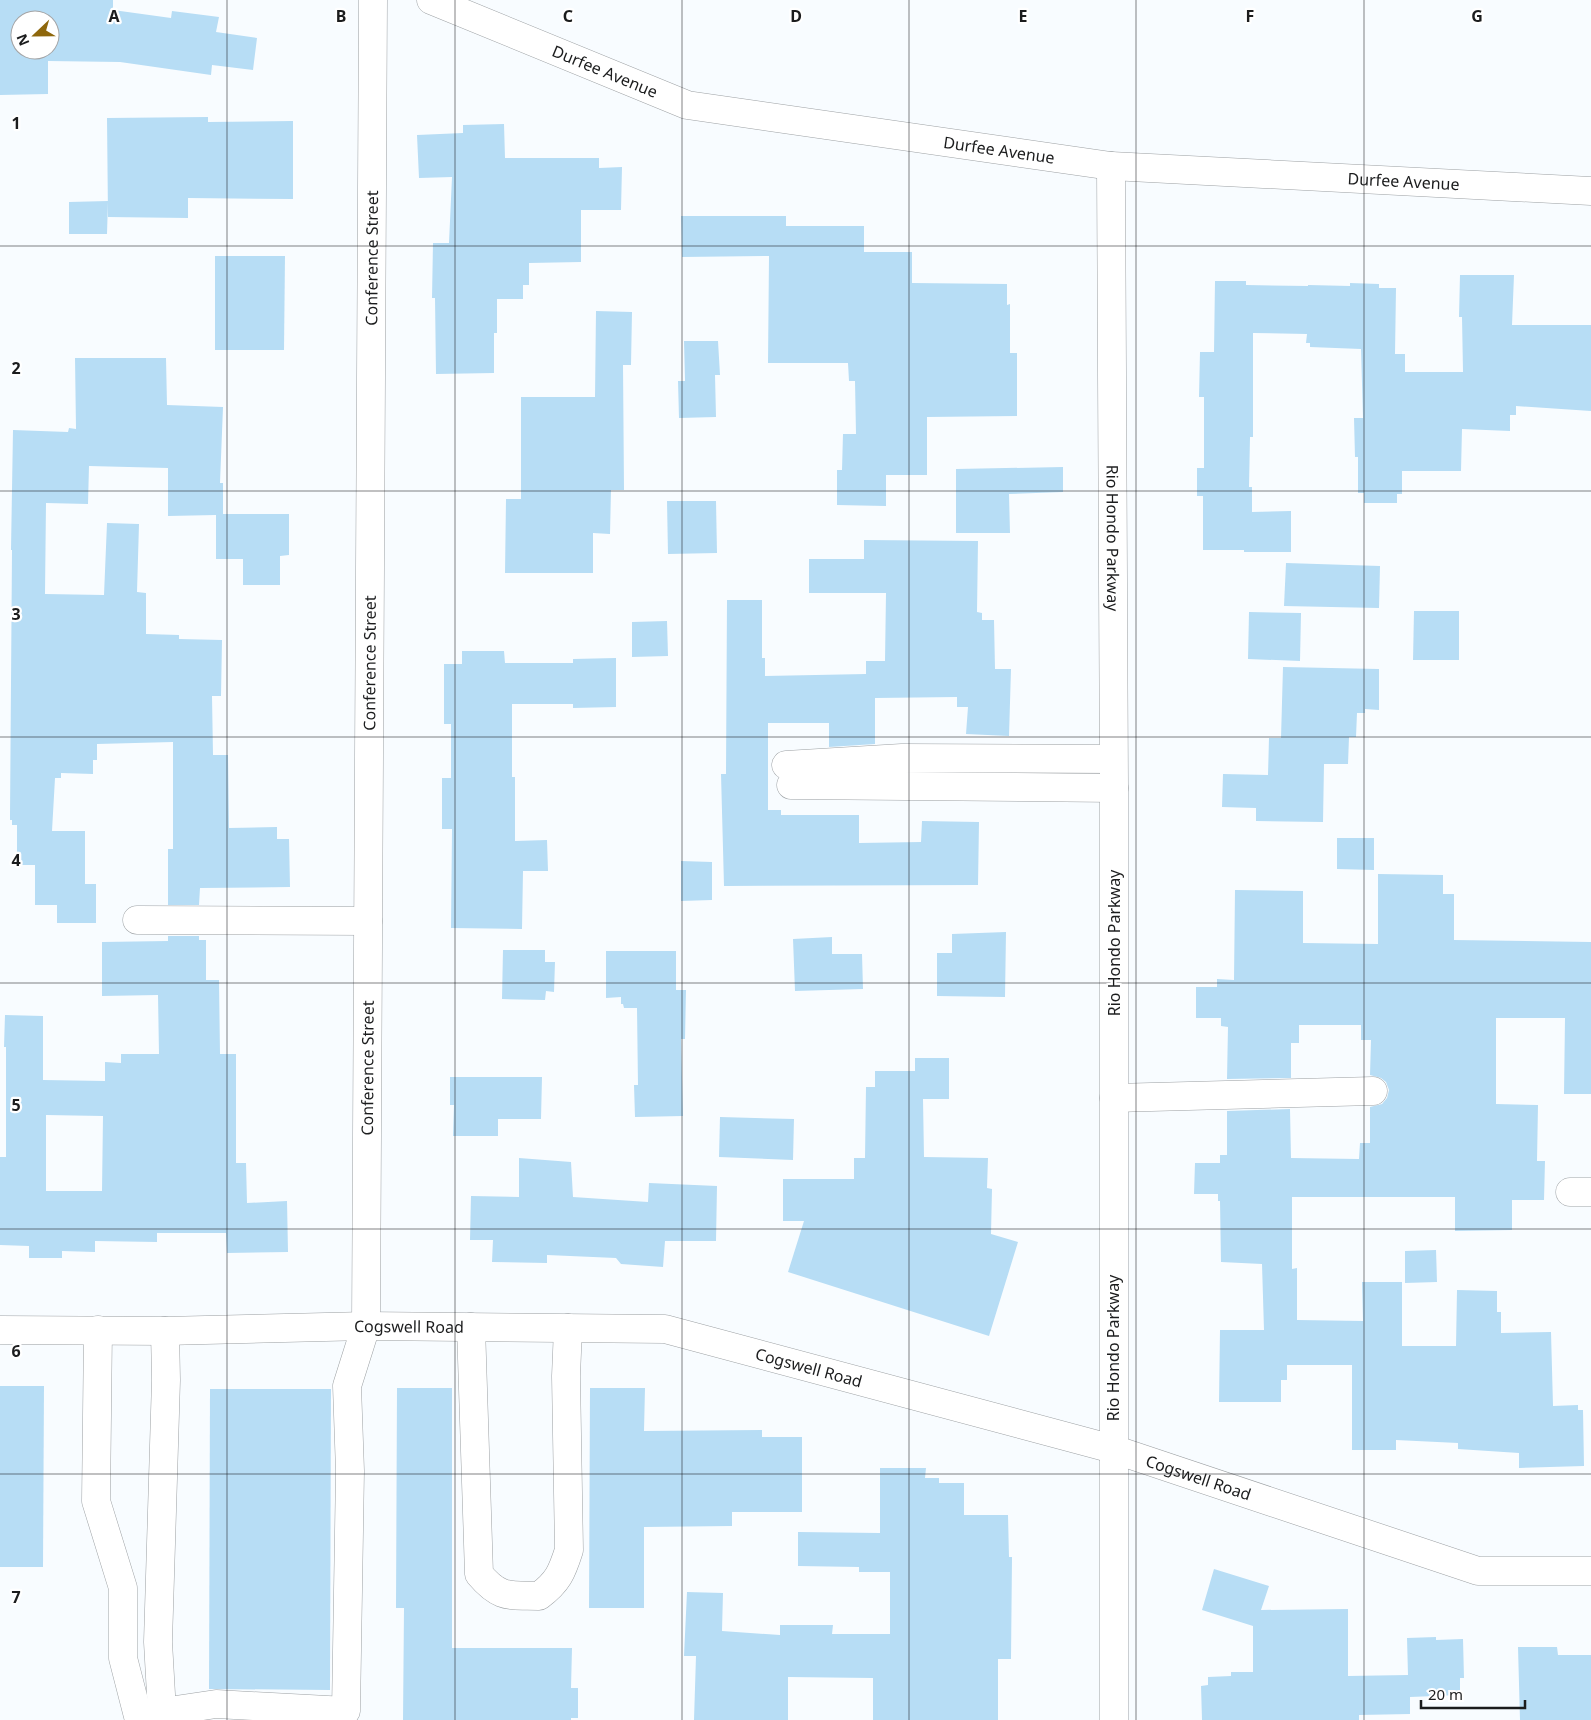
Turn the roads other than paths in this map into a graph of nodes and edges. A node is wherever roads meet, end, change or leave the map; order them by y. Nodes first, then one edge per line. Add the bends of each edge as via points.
1 (373, 0) edge
2 (431, 0) edge
3 (1110, 166) junction
4 (1591, 191) edge
5 (1113, 759) junction
6 (1114, 788) junction
7 (137, 920) dead end
8 (368, 921) junction
9 (1373, 1091) dead end
10 (1114, 1098) junction
11 (366, 1326) junction
12 (471, 1327) junction
13 (568, 1328) junction
14 (0, 1330) edge
15 (98, 1330) junction
16 (165, 1331) junction
17 (1113, 1449) junction
18 (1591, 1571) edge
19 (154, 1717) edge
20 (1114, 1720) edge

1 - 8 street, Conference Street
2 - 3 street, Durfee Avenue via 687,105
3 - 4 street, Durfee Avenue
3 - 5 street, Rio Hondo Parkway
5 - 6 street, Rio Hondo Parkway
5 - 6 street via 902,758 788,775
6 - 10 street, Rio Hondo Parkway
7 - 8 street
8 - 11 street, Conference Street
9 - 10 street
10 - 17 street, Rio Hondo Parkway
11 - 12 street, Cogswell Road
11 - 16 street, Cogswell Road
11 - 19 street, Conference Street via 348,1386 350,1472 346,1711 216,1704
12 - 13 street, Cogswell Road
12 - 13 street via 479,1574 488,1585 503,1594 539,1596 554,1585 569,1550
13 - 17 street, Cogswell Road via 666,1330
14 - 15 street, Cogswell Road
15 - 16 street, Cogswell Road
15 - 19 street via 96,1501 123,1588 124,1658
16 - 19 street
17 - 18 street, Cogswell Road via 1478,1571
17 - 20 street, Rio Hondo Parkway

